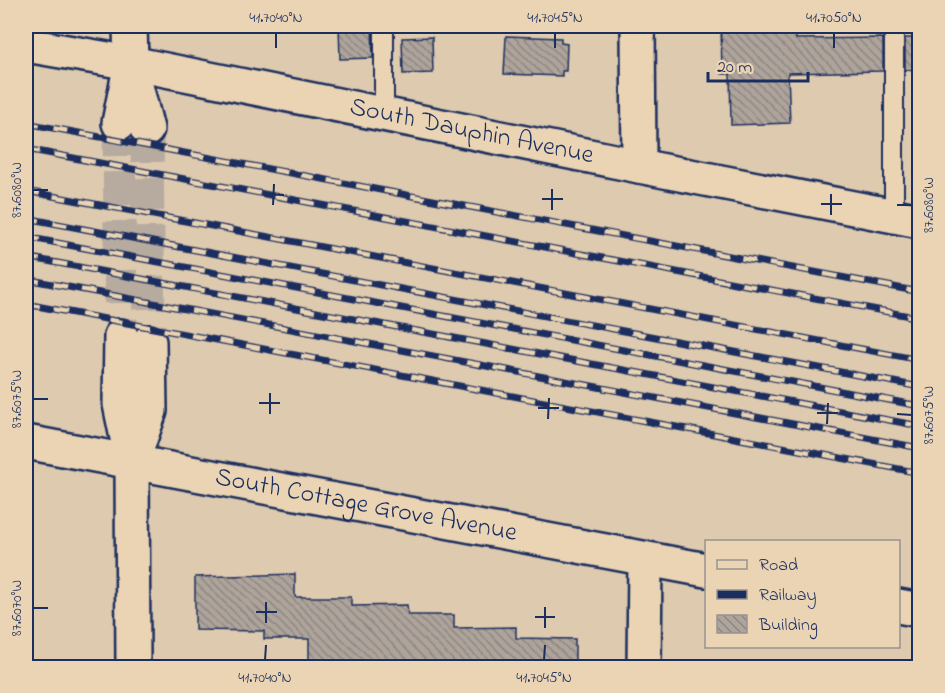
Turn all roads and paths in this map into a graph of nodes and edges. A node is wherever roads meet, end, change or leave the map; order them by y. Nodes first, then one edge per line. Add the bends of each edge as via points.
1 (130, 26) edge
2 (384, 26) edge
3 (638, 26) edge
4 (894, 26) edge
5 (26, 45) edge
6 (131, 63) junction
7 (384, 115) junction
8 (133, 126) tunnel mouth
9 (639, 166) junction
10 (907, 218) edge
11 (135, 339) tunnel mouth
12 (26, 442) edge
13 (132, 462) junction
14 (645, 559) junction
15 (705, 570) edge
16 (900, 606) edge
17 (920, 610) edge
18 (133, 668) edge
19 (644, 668) edge

1 - 6 street
2 - 7 lane
3 - 9 street
4 - 10 lane
5 - 6 street, South Dauphin Avenue
6 - 7 street, South Dauphin Avenue
6 - 8 street
7 - 9 street, South Dauphin Avenue
9 - 10 street, South Dauphin Avenue
11 - 13 street via 120,404
12 - 13 street, South Cottage Grove Avenue
13 - 14 street, South Cottage Grove Avenue
13 - 18 street
14 - 15 street, South Cottage Grove Avenue
14 - 19 street
16 - 17 street

